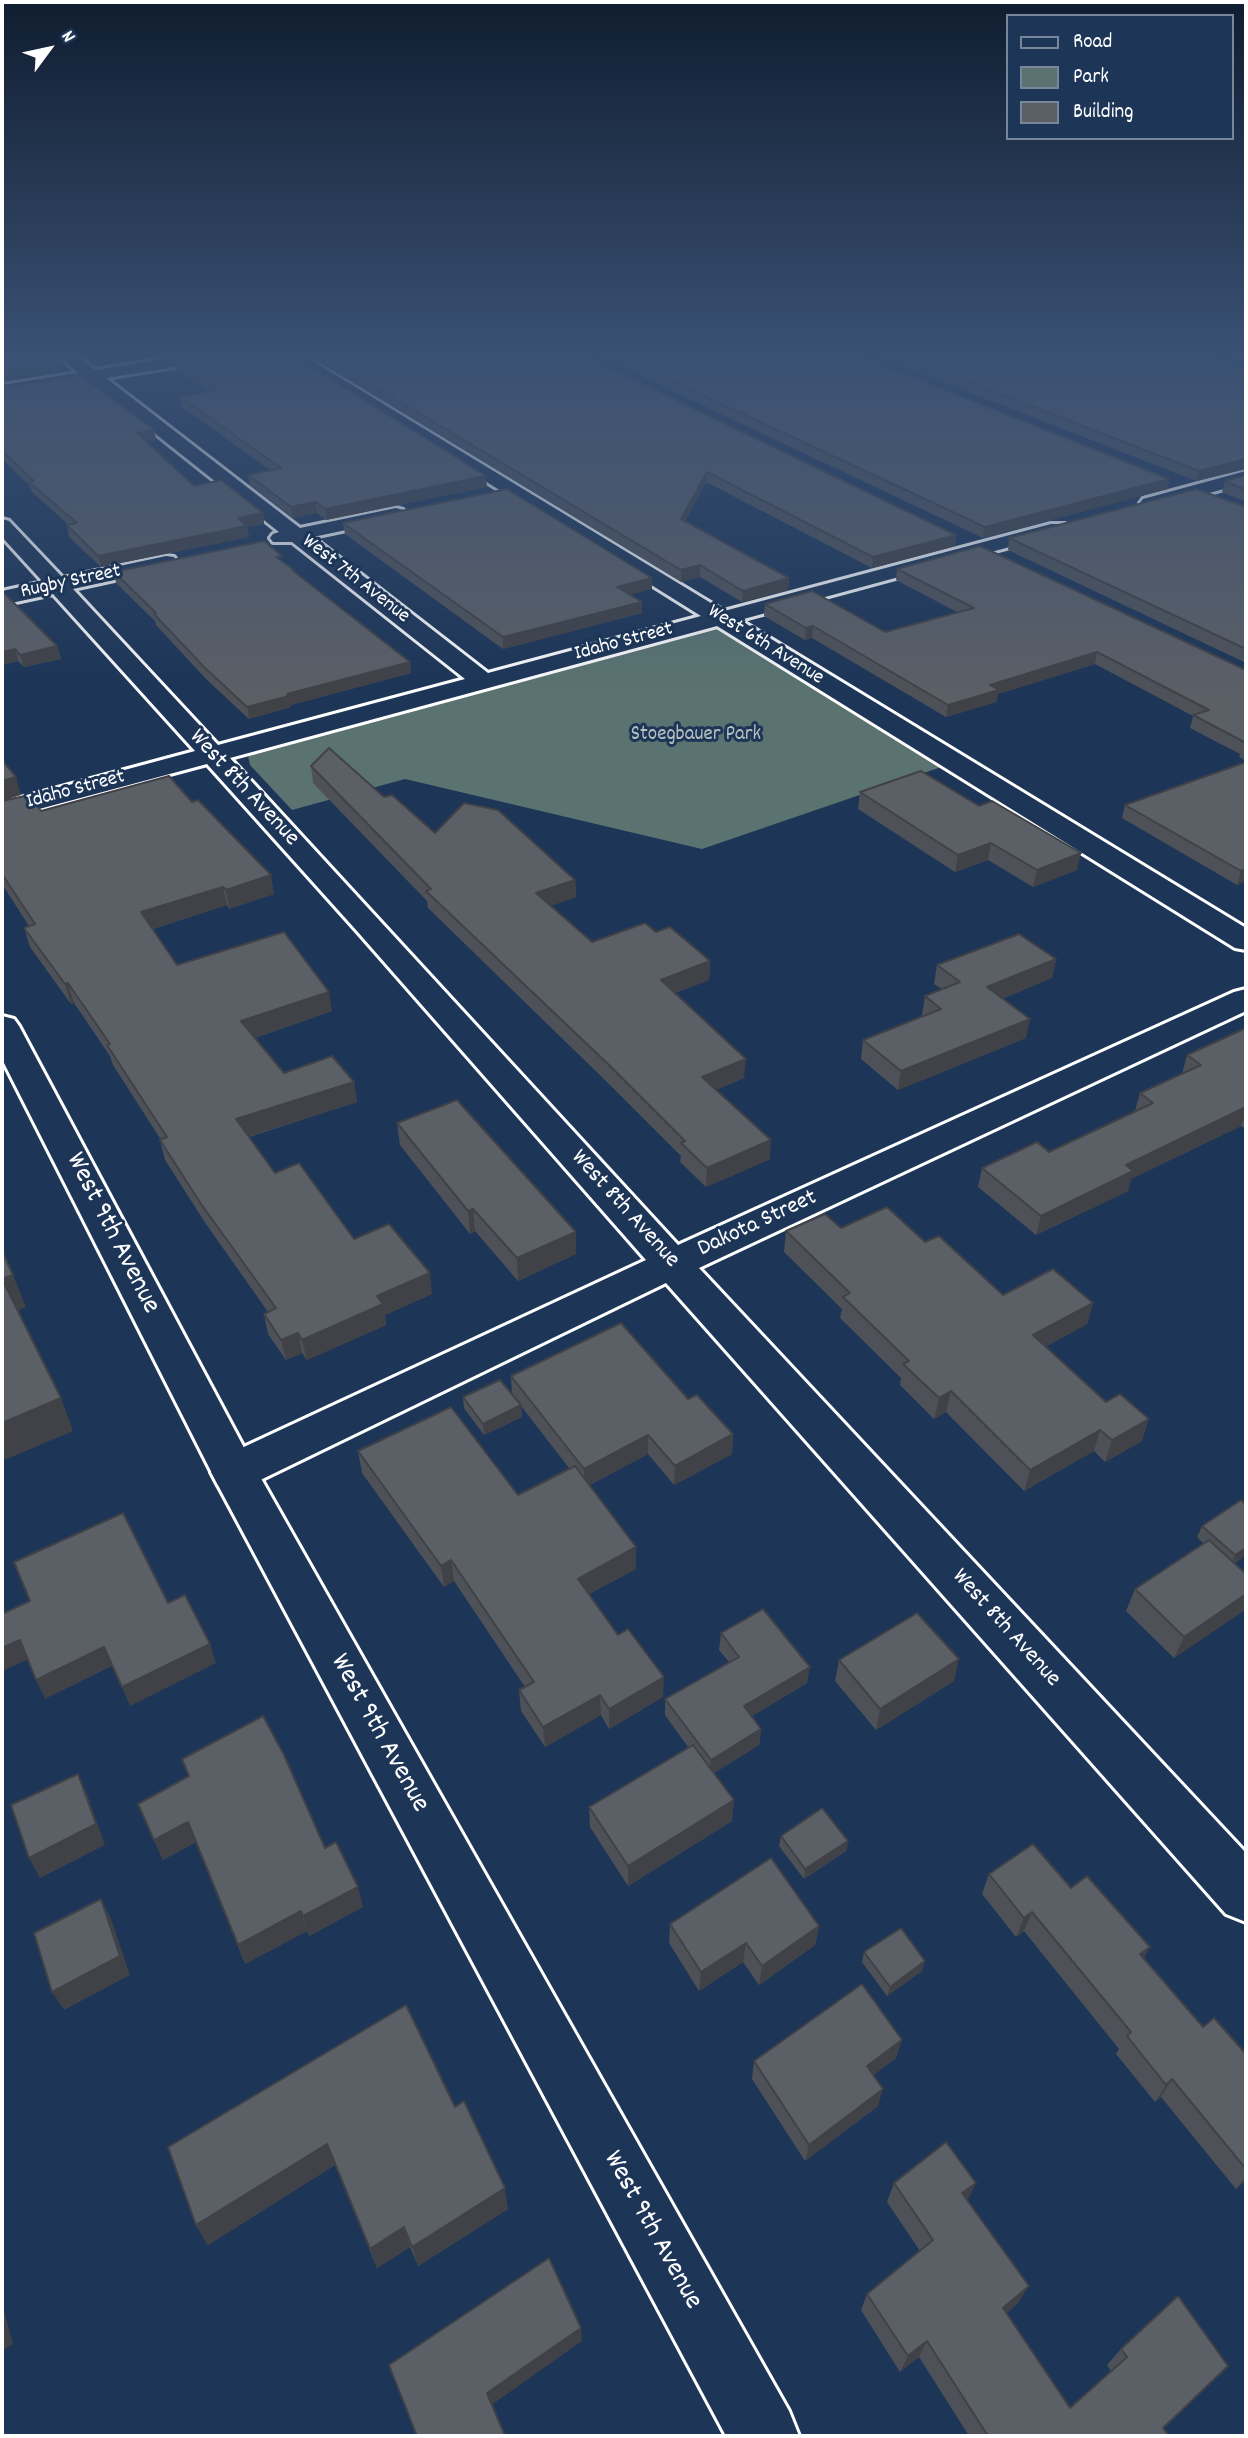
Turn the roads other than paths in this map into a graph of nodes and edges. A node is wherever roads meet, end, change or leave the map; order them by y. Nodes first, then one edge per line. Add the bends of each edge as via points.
1 (207, 465) edge
2 (470, 465) edge
3 (1246, 477) edge
4 (1171, 481) edge
5 (511, 490) junction
6 (1196, 491) junction
7 (476, 497) edge
8 (1221, 501) edge
9 (1129, 509) edge
10 (412, 510) edge
11 (1075, 523) edge
12 (2, 525) edge
13 (296, 534) junction
14 (957, 536) edge
15 (259, 542) edge
16 (982, 548) junction
17 (180, 559) edge
18 (1007, 560) edge
19 (56, 586) junction
20 (2, 598) edge
21 (719, 618) junction
22 (483, 681) junction
23 (212, 755) junction
24 (2, 811) edge
25 (1241, 932) edge
26 (1246, 999) edge
27 (5, 1041) edge
28 (672, 1264) junction
29 (234, 1472) junction
30 (1246, 1894) edge
31 (764, 2436) edge

1 - 13 street, West 7th Avenue
2 - 5 street, West 6th Avenue
3 - 6 street
4 - 6 street
5 - 7 street
5 - 21 street, West 6th Avenue
6 - 8 street
6 - 9 street
10 - 13 street
11 - 16 street, Idaho Street
12 - 19 street, West 8th Avenue
13 - 15 street
13 - 22 street, West 7th Avenue
14 - 16 street
16 - 18 street
16 - 21 street, Idaho Street
17 - 19 street, Rugby Street
19 - 20 street, Rugby Street
19 - 23 street, West 8th Avenue
21 - 22 street, Idaho Street
21 - 25 street, West 6th Avenue
22 - 23 street, Idaho Street
23 - 24 street, Idaho Street
23 - 28 street, West 8th Avenue
26 - 28 street, Dakota Street
27 - 29 street, West 9th Avenue
28 - 29 street, Dakota Street
28 - 30 street, West 8th Avenue
29 - 31 street, West 9th Avenue

